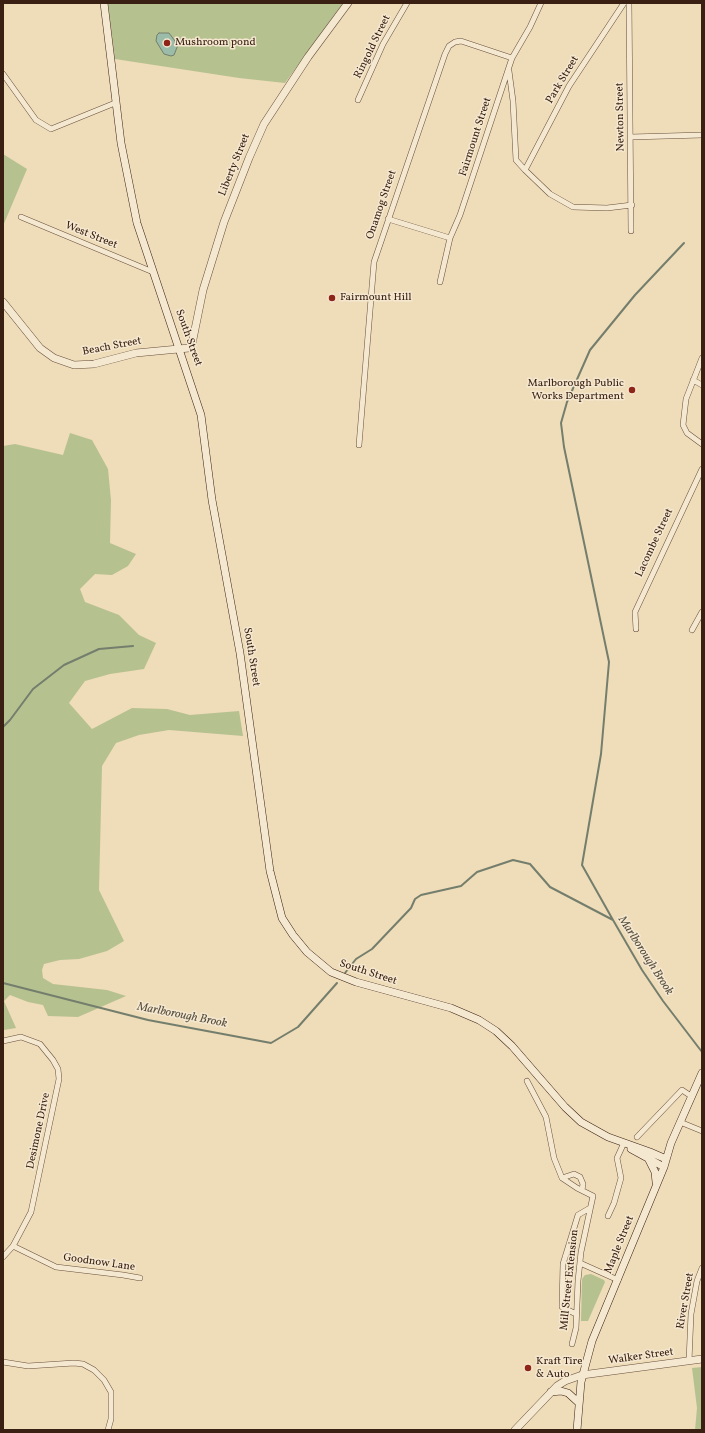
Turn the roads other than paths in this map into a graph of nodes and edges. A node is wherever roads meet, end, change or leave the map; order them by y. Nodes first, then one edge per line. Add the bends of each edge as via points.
1 (104, 3) edge
2 (348, 3) edge
3 (406, 3) edge
4 (541, 3) edge
5 (624, 3) edge
6 (629, 3) edge
7 (512, 58) junction
8 (508, 69) junction
9 (3, 74) edge
10 (358, 100) dead end
11 (115, 103) junction
12 (702, 135) edge
13 (631, 137) junction
14 (525, 170) junction
15 (632, 205) junction
16 (22, 217) dead end
17 (388, 219) junction
18 (631, 231) dead end
19 (450, 238) junction
20 (153, 272) junction
21 (440, 282) dead end
22 (3, 302) edge
23 (180, 348) junction
24 (702, 358) edge
25 (693, 380) junction
26 (702, 384) edge
27 (702, 444) edge
28 (359, 445) dead end
29 (702, 469) edge
30 (702, 612) edge
31 (636, 629) dead end
32 (692, 630) dead end
33 (3, 1041) edge
34 (702, 1073) edge
35 (527, 1081) dead end
36 (691, 1096) junction
37 (680, 1122) junction
38 (702, 1131) edge
39 (637, 1137) dead end
40 (612, 1139) junction
41 (671, 1143) junction
42 (624, 1145) junction
43 (652, 1152) junction
44 (666, 1159) junction
45 (649, 1160) junction
46 (664, 1167) junction
47 (562, 1178) junction
48 (657, 1184) junction
49 (582, 1190) junction
50 (590, 1208) junction
51 (608, 1216) dead end
52 (13, 1246) junction
53 (3, 1257) edge
54 (580, 1263) junction
55 (702, 1268) edge
56 (140, 1278) dead end
57 (618, 1280) junction
58 (576, 1314) junction
59 (572, 1344) dead end
60 (702, 1359) edge
61 (689, 1361) junction
62 (3, 1362) edge
63 (582, 1375) junction
64 (551, 1392) junction
65 (579, 1403) junction
66 (108, 1430) edge
67 (515, 1430) edge
68 (577, 1430) edge

1 - 11 main road, South Street
2 - 23 main road, Liberty Street via 308,57 264,124 224,222 204,290 192,344 189,348
3 - 10 street, Ringold Street via 383,44
4 - 7 street, Fairmount Street
5 - 14 street, Park Street via 569,86
6 - 13 street, Newton Street
7 - 8 street, Fairmount Street
7 - 17 street, Onamog Street via 467,42 455,42 449,46
8 - 14 street via 513,100 516,160
8 - 19 street, Fairmount Street
9 - 11 street via 36,120 50,129
11 - 20 main road, South Street via 137,223
12 - 13 street
13 - 15 street, Newton Street
14 - 15 street via 550,194 573,207 607,208
15 - 18 street, Newton Street
16 - 20 street, West Street
17 - 19 street
17 - 28 street, Onamog Street via 374,262
19 - 21 street, Fairmount Street
20 - 23 main road, South Street
22 - 23 main road, Beach Street via 40,348 54,358 74,365 89,365 136,353
23 - 40 main road, South Street via 197,398 205,433 211,496 240,653 270,871 282,918 307,952 331,972 364,984 451,1008 488,1025 516,1050 571,1113 587,1126
24 - 25 street
25 - 26 street
25 - 27 street via 686,399 683,425 686,434
29 - 31 street, Lacombe Street via 635,612
30 - 32 street
33 - 52 street, Desimone Drive via 22,1037 40,1044 53,1060 59,1078 31,1212
34 - 36 main road, Maple Street
35 - 47 street via 546,1117 554,1158
36 - 37 main road, Maple Street
36 - 39 street via 682,1090
37 - 38 street
37 - 41 main road, Maple Street
40 - 42 main road, South Street
40 - 43 main road, South Street
41 - 43 main road via 666,1149
41 - 44 main road, Maple Street
42 - 45 main road, South Street
42 - 51 street via 617,1158 620,1178
43 - 44 main road, South Street
44 - 46 main road, Maple Street
45 - 46 main road, South Street
45 - 48 main road
46 - 48 main road, Maple Street
47 - 49 street
47 - 49 street via 574,1174 580,1177
48 - 57 main road, Maple Street
49 - 50 street, Mill Street Extension via 593,1196
50 - 54 street, Mill Street Extension
50 - 58 street via 578,1215 563,1264 562,1307
52 - 53 street, Desimone Drive
52 - 56 street, Goodnow Lane via 56,1267
54 - 57 street
54 - 58 street, Mill Street Extension
55 - 61 street, River Street via 697,1281 692,1314
57 - 63 main road, Maple Street via 592,1341
58 - 59 street, Mill Street Extension
60 - 61 main road, Walker Street
61 - 63 main road, Walker Street
62 - 66 street via 28,1366 74,1363 83,1364 94,1370 111,1392 112,1411
63 - 64 main road, Walker Street via 565,1381
63 - 65 main road, Maple Street
64 - 65 main road via 568,1393
64 - 67 main road, Walker Street
65 - 68 main road, Maple Street

